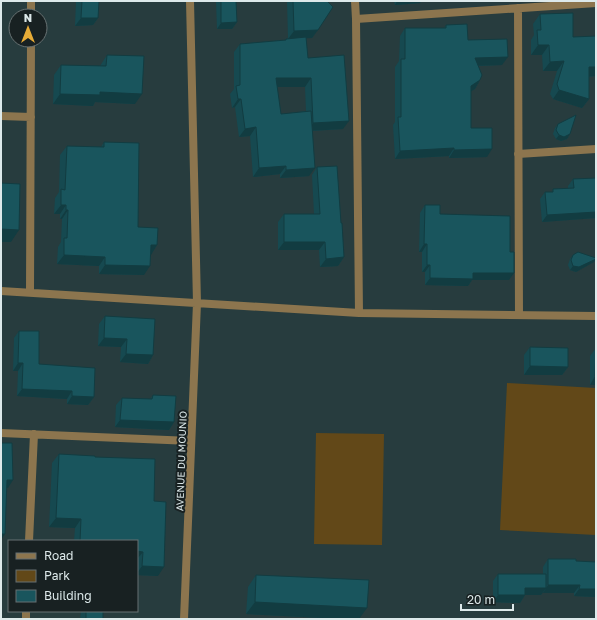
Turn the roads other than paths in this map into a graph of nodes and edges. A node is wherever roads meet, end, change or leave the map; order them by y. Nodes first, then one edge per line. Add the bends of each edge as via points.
1 (190, 1) edge
2 (355, 1) edge
3 (596, 3) edge
4 (518, 8) junction
5 (356, 19) junction
6 (31, 48) edge
7 (1, 116) edge
8 (31, 117) junction
9 (596, 149) edge
10 (518, 154) junction
11 (1, 291) edge
12 (30, 292) junction
13 (197, 303) junction
14 (359, 313) junction
15 (519, 315) junction
16 (596, 316) edge
17 (1, 433) edge
18 (34, 434) junction
19 (191, 441) junction
20 (29, 540) edge
21 (184, 619) edge

1 - 13 street, AVENUE DU MOUNIO
2 - 5 street
3 - 4 street
4 - 5 street
4 - 10 street
5 - 14 street
6 - 8 street
7 - 8 street
8 - 12 street
9 - 10 street
10 - 15 street
11 - 12 street
12 - 13 street
13 - 14 street
13 - 19 street, AVENUE DU MOUNIO
14 - 15 street
15 - 16 street
17 - 18 street
18 - 19 street
18 - 20 street
19 - 21 street, AVENUE DU MOUNIO

